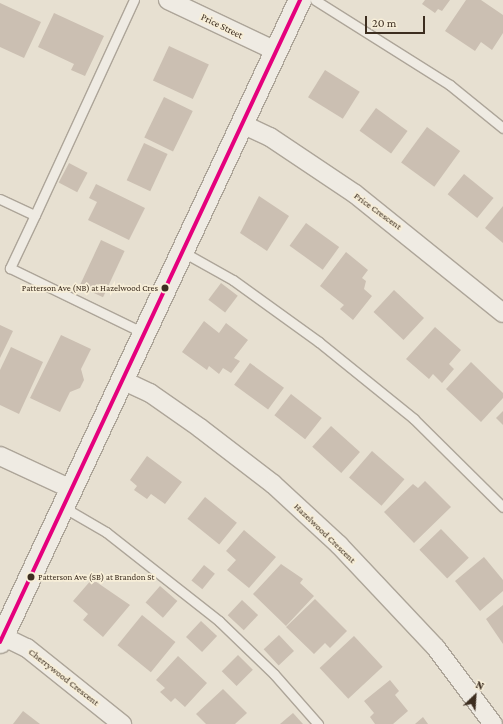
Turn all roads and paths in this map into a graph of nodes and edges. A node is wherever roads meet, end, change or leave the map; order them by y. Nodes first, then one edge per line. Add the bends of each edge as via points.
1 (134, 0) edge
2 (168, 0) edge
3 (300, 0) edge
4 (315, 0) edge
5 (276, 51) junction
6 (242, 124) junction
7 (503, 128) edge
8 (0, 199) edge
9 (35, 215) junction
10 (183, 252) junction
11 (503, 313) edge
12 (144, 333) junction
13 (122, 380) junction
14 (0, 456) edge
15 (67, 498) junction
16 (503, 507) edge
17 (1, 639) edge
18 (122, 724) edge
19 (318, 724) edge
20 (493, 724) edge

1 - 9 lane
2 - 5 street, Price Street
3 - 5 street
4 - 7 lane via 450,85
5 - 6 street
6 - 10 street
6 - 11 street, Price Crescent via 270,137 355,194
8 - 9 lane
9 - 12 lane via 10,268
10 - 12 street
10 - 16 lane via 233,280 319,342 414,419
12 - 13 street
13 - 15 street
13 - 20 street, Hazelwood Crescent via 150,393 200,428 273,484 339,545 436,648
14 - 15 street
15 - 17 street
15 - 19 lane via 219,621 274,674
17 - 18 street, Cherrywood Crescent via 27,648

